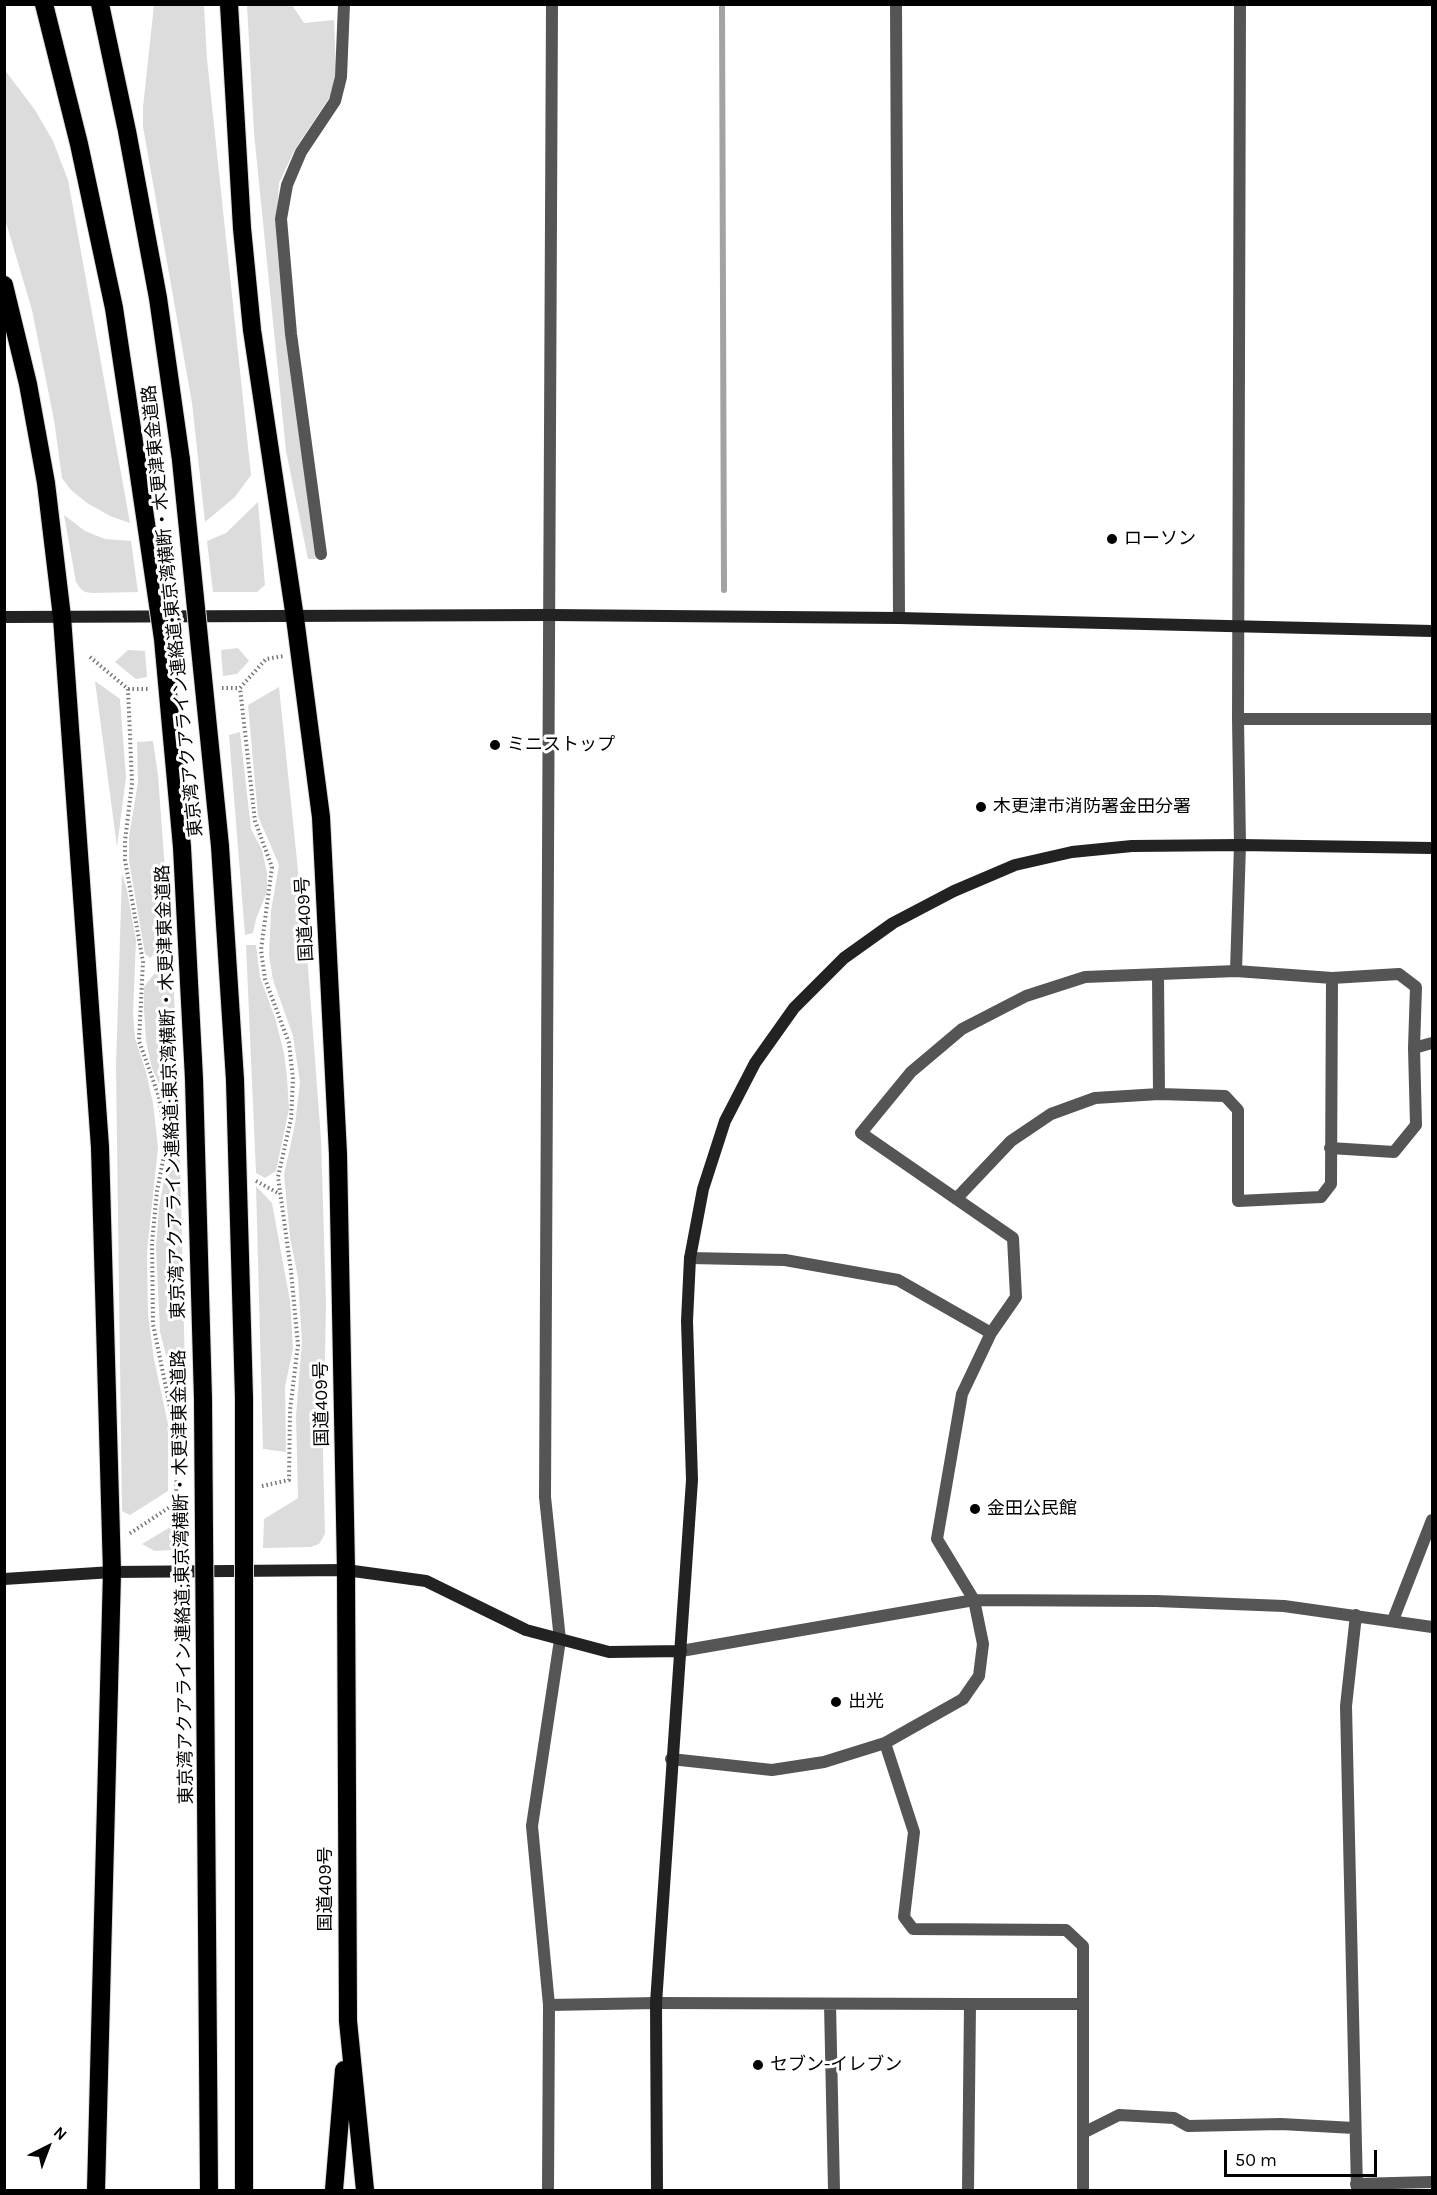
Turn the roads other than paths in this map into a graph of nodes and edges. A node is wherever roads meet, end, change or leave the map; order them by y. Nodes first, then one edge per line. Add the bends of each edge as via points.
1 (44, 4) edge
2 (100, 4) edge
3 (229, 4) edge
4 (896, 4) edge
5 (1240, 4) edge
6 (552, 10) edge
7 (344, 11) edge
8 (4, 285) edge
9 (321, 554) dead end
10 (549, 615) junction
11 (4, 617) edge
12 (62, 617) junction
13 (295, 618) junction
14 (899, 618) junction
15 (1240, 626) junction
16 (1432, 631) edge
17 (1238, 719) junction
18 (1432, 719) edge
19 (1240, 845) junction
20 (1432, 848) edge
21 (1236, 970) junction
22 (1158, 975) junction
23 (1332, 978) junction
24 (1432, 1043) edge
25 (1414, 1048) junction
26 (1159, 1094) junction
27 (1330, 1148) junction
28 (956, 1199) junction
29 (690, 1258) junction
30 (991, 1333) junction
31 (1432, 1520) edge
32 (346, 1570) junction
33 (112, 1572) junction
34 (4, 1579) edge
35 (974, 1600) junction
36 (1356, 1615) junction
37 (1393, 1620) junction
38 (1432, 1627) edge
39 (560, 1640) junction
40 (681, 1651) junction
41 (885, 1743) junction
42 (671, 1759) junction
43 (656, 2003) junction
44 (830, 2004) junction
45 (970, 2004) junction
46 (1083, 2004) junction
47 (549, 2005) junction
48 (348, 2021) junction
49 (99, 2085) junction
50 (1354, 2128) junction
51 (1083, 2133) junction
52 (1432, 2182) edge
53 (1357, 2187) edge
54 (96, 2190) edge
55 (106, 2190) edge
56 (208, 2190) edge
57 (244, 2190) edge
58 (334, 2190) edge
59 (364, 2190) edge
60 (548, 2190) edge
61 (657, 2190) edge
62 (834, 2190) edge
63 (968, 2190) edge
64 (1083, 2190) edge

1 - 56 highway, 東京湾アクアライン連絡道;東京湾横断・木更津東金道路, bridge via 114,308 163,639 182,847 194,1079 203,1399
2 - 57 highway, 東京湾アクアライン連絡道;東京湾横断・木更津東金道路, bridge via 158,298 181,460 220,846 235,1080 244,1410
3 - 13 highway, 国道409号 via 252,330
4 - 14 street
5 - 15 street
6 - 10 street
7 - 9 street via 342,77 335,101 301,152 287,185 281,219 291,334
8 - 12 highway via 46,483
10 - 13 street
10 - 14 street
10 - 39 street via 545,1497
11 - 12 street
12 - 13 street
12 - 33 highway via 100,1147
13 - 32 highway, 国道409号 via 321,817 338,1154
14 - 15 street
15 - 16 street
15 - 17 street
17 - 18 street
17 - 19 street
19 - 20 street
19 - 21 street
19 - 29 street via 1132,846 1072,852 1015,865 893,923 844,958 794,1008 755,1064 724,1121 703,1189
21 - 22 street
21 - 23 street
22 - 26 street
22 - 28 street via 1084,977 1026,996 962,1029 911,1072 861,1133
23 - 25 street via 1399,974 1416,987
23 - 27 street
24 - 25 street
25 - 27 street via 1416,1125 1394,1152
26 - 27 street via 1225,1096 1238,1110 1238,1201 1321,1197 1331,1184
26 - 28 street via 1095,1098 1051,1114 1011,1141
28 - 30 street via 1013,1238 1016,1297
29 - 30 street via 785,1260 898,1280
29 - 40 street via 687,1321 692,1480
30 - 35 street via 962,1394 937,1539
31 - 37 street
32 - 33 street
32 - 39 street via 426,1581 526,1630
32 - 48 highway, 国道409号
33 - 34 street
33 - 49 highway
35 - 36 street via 1284,1606
35 - 40 street
35 - 41 street via 983,1644 979,1676 963,1699
36 - 37 street
36 - 50 street via 1346,1706
37 - 38 street
39 - 40 street via 609,1652
39 - 47 street via 532,1826
40 - 42 street
41 - 42 street via 824,1762 772,1770
41 - 46 street via 914,1832 904,1917 913,1929 1066,1930 1083,1946
42 - 43 street
43 - 44 street
43 - 47 street
43 - 61 street
44 - 45 street
44 - 62 street
45 - 46 street
45 - 63 street
46 - 51 street
47 - 60 street
48 - 58 highway
48 - 59 highway, 国道409号
49 - 54 highway
49 - 55 highway
50 - 51 street via 1281,2124 1188,2126 1174,2118 1119,2115
50 - 53 street
51 - 64 street
52 - 53 street

